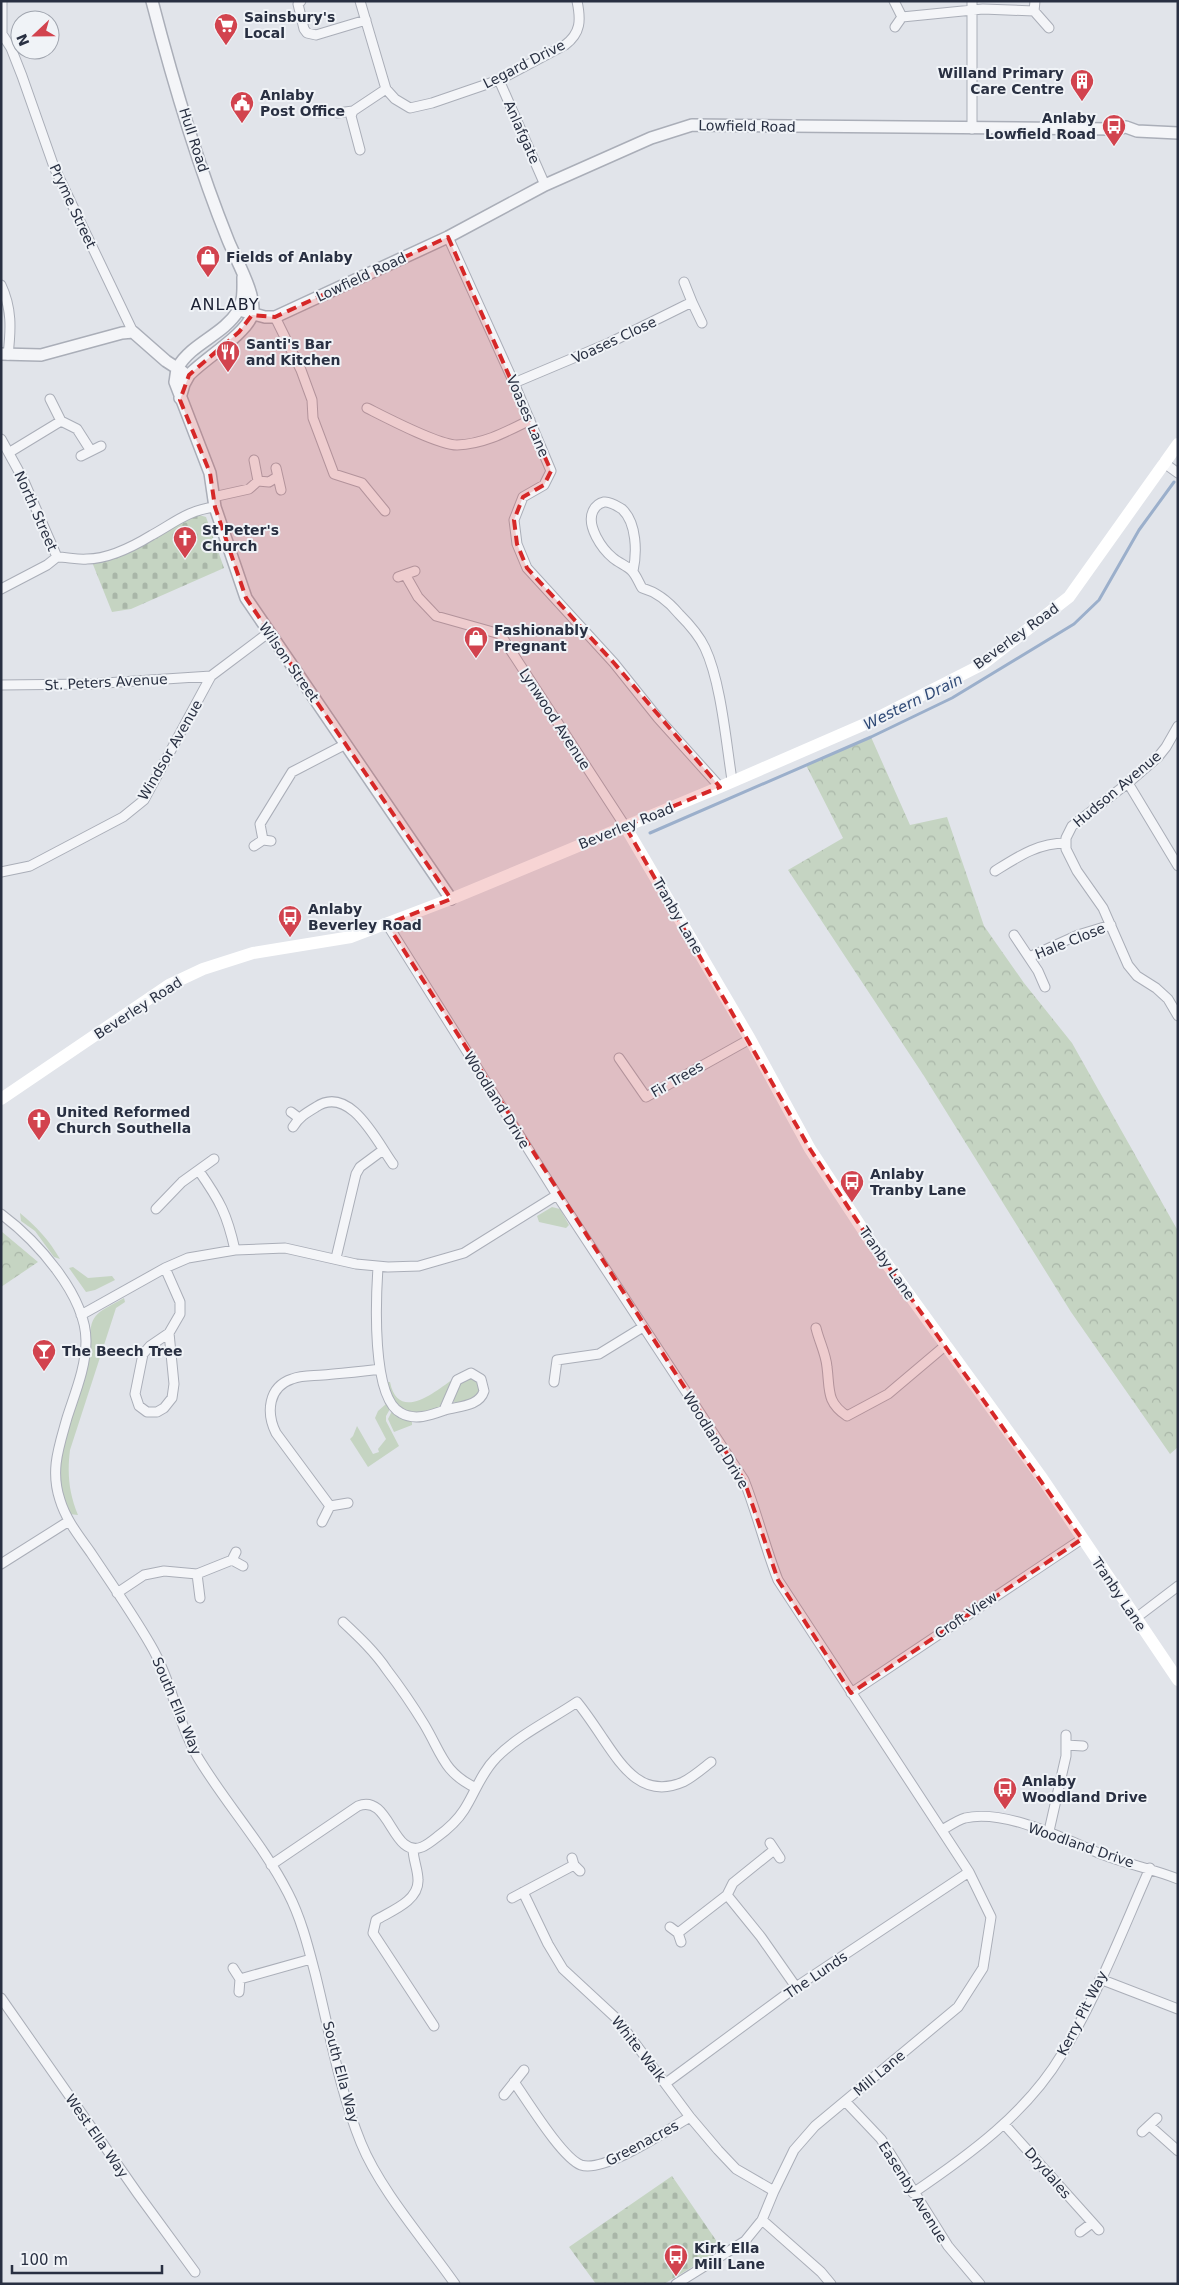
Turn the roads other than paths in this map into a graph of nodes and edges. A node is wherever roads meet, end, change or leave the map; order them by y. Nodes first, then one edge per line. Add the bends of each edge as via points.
1 (152, 1) edge
2 (302, 1) edge
3 (360, 1) edge
4 (577, 1) edge
5 (894, 1) edge
6 (972, 1) edge
7 (1034, 1) edge
8 (2, 2) edge
9 (1034, 11) junction
10 (972, 12) junction
11 (902, 17) junction
12 (366, 20) junction
13 (895, 27) dead end
14 (1049, 28) dead end
15 (499, 80) junction
16 (386, 89) junction
17 (353, 111) junction
18 (337, 113) dead end
19 (972, 129) junction
20 (1178, 133) edge
21 (360, 150) dead end
22 (545, 185) junction
23 (448, 237) junction
24 (243, 277) junction
25 (684, 282) dead end
26 (1, 285) edge
27 (692, 302) junction
28 (238, 310) junction
29 (252, 315) junction
30 (276, 317) junction
31 (702, 323) dead end
32 (133, 332) junction
33 (5, 354) edge
34 (178, 368) junction
35 (189, 375) junction
36 (514, 383) junction
37 (50, 399) dead end
38 (180, 400) junction
39 (367, 408) dead end
40 (530, 420) junction
41 (61, 421) junction
42 (1, 439) edge
43 (1178, 444) edge
44 (101, 446) dead end
45 (91, 451) junction
46 (10, 452) junction
47 (81, 456) dead end
48 (254, 460) dead end
49 (1164, 463) junction
50 (1178, 473) edge
51 (258, 481) junction
52 (280, 490) dead end
53 (214, 502) junction
54 (385, 511) dead end
55 (56, 557) junction
56 (415, 571) dead end
57 (633, 571) junction
58 (1, 588) edge
59 (268, 633) junction
60 (211, 676) junction
61 (1, 685) edge
62 (1178, 726) edge
63 (346, 744) junction
64 (732, 780) junction
65 (1128, 783) junction
66 (720, 787) junction
67 (625, 826) junction
68 (1066, 843) junction
69 (254, 846) dead end
70 (1178, 866) edge
71 (995, 871) dead end
72 (1, 872) edge
73 (451, 899) junction
74 (386, 924) junction
75 (1111, 925) junction
76 (1014, 935) dead end
77 (1029, 957) junction
78 (1045, 987) dead end
79 (1178, 1016) edge
80 (750, 1039) junction
81 (619, 1058) dead end
82 (1, 1099) edge
83 (291, 1112) dead end
84 (299, 1118) junction
85 (293, 1127) dead end
86 (383, 1150) junction
87 (214, 1159) dead end
88 (393, 1164) dead end
89 (199, 1171) junction
90 (557, 1195) junction
91 (156, 1209) dead end
92 (1, 1214) edge
93 (235, 1250) junction
94 (336, 1258) junction
95 (378, 1267) junction
96 (165, 1268) junction
97 (81, 1315) junction
98 (643, 1327) junction
99 (816, 1328) dead end
100 (169, 1333) junction
101 (946, 1345) junction
102 (380, 1369) junction
103 (554, 1382) dead end
104 (444, 1410) junction
105 (348, 1503) dead end
106 (330, 1506) junction
107 (69, 1521) junction
108 (322, 1522) dead end
109 (1082, 1539) junction
110 (236, 1552) dead end
111 (232, 1560) junction
112 (1, 1564) edge
113 (243, 1566) dead end
114 (197, 1574) junction
115 (1178, 1586) edge
116 (117, 1592) junction
117 (200, 1598) dead end
118 (1136, 1618) junction
119 (343, 1622) dead end
120 (1178, 1680) edge
121 (851, 1693) junction
122 (1066, 1735) dead end
123 (1066, 1746) junction
124 (1083, 1746) dead end
125 (711, 1762) dead end
126 (476, 1788) junction
127 (942, 1830) junction
128 (1049, 1832) junction
129 (413, 1848) junction
130 (775, 1850) dead end
131 (271, 1865) junction
132 (575, 1865) dead end
133 (1150, 1868) junction
134 (969, 1872) junction
135 (1178, 1879) edge
136 (523, 1892) junction
137 (727, 1895) junction
138 (512, 1898) dead end
139 (670, 1927) dead end
140 (311, 1959) junction
141 (233, 1968) dead end
142 (240, 1979) junction
143 (1100, 1979) junction
144 (796, 1987) junction
145 (239, 1992) dead end
146 (1, 1998) edge
147 (1178, 2009) edge
148 (434, 2026) dead end
149 (524, 2070) dead end
150 (514, 2082) junction
151 (666, 2083) junction
152 (504, 2095) dead end
153 (845, 2101) junction
154 (690, 2117) junction
155 (1157, 2118) dead end
156 (1004, 2124) junction
157 (1150, 2126) junction
158 (1142, 2132) dead end
159 (1178, 2150) edge
160 (774, 2191) junction
161 (913, 2193) junction
162 (762, 2220) junction
163 (1092, 2223) junction
164 (1099, 2230) dead end
165 (1080, 2232) dead end
166 (195, 2272) dead end
167 (455, 2284) edge
168 (676, 2284) edge
169 (832, 2284) edge
170 (980, 2284) edge

1 - 24 street, Hull Road via 192,135
2 - 12 street via 298,8 308,33 316,35
3 - 12 street
4 - 15 street, Legard Drive via 580,16 575,37
5 - 11 street
6 - 10 street
7 - 9 street
8 - 32 street, Pryme Street via 2,34 22,76 54,167
9 - 10 street via 983,9
9 - 14 street
10 - 11 street
10 - 19 street
11 - 13 street
12 - 16 street
15 - 16 street, Legard Drive via 410,108
15 - 22 street, Anlafgate
16 - 17 street
17 - 18 street
17 - 21 street via 351,116
19 - 20 street, Lowfield Road via 1126,127 1137,131
19 - 22 street, Lowfield Road via 692,125 651,138
22 - 23 street, Lowfield Road
23 - 30 street, Lowfield Road
23 - 36 street, Voases Lane
24 - 28 street via 243,296
24 - 29 street via 253,298
25 - 27 street
26 - 33 street via 11,316
27 - 31 street
27 - 36 street, Voases Close via 600,347
28 - 29 street, Lowfield Road
28 - 34 street
29 - 30 street, Lowfield Road
29 - 35 street via 239,332
30 - 54 street via 301,370 312,400 313,418 334,474 362,483
32 - 33 street via 41,355
32 - 34 street via 166,362
34 - 35 street
34 - 38 street, Wilson Street via 175,382
35 - 38 street
36 - 40 street, Voases Lane
37 - 41 street
38 - 53 street, Wilson Street via 210,474
39 - 40 street via 379,408 412,430 455,445 490,439
40 - 66 street, Voases Lane via 551,471 544,485 523,497 514,520 517,544 528,568
41 - 45 street via 77,429
41 - 46 street
42 - 46 street, North Street
43 - 49 main road, Beverley Road
44 - 45 street
45 - 47 street
46 - 55 street, North Street
48 - 51 street
49 - 50 street
49 - 64 main road, Beverley Road via 1069,597 983,664 865,724
51 - 52 street via 269,482 276,472
51 - 53 street via 248,489
53 - 55 street via 102,557
53 - 59 street, Wilson Street via 246,598
55 - 58 street via 47,565
56 - 67 street, Lynwood Avenue via 402,577 436,616 500,634
57 - 57 street via 606,551 592,526 596,506 605,502 614,504 630,521 634,533
57 - 64 street via 642,588 670,604 704,647 713,670
59 - 60 street, Windsor Avenue
59 - 63 street, Wilson Street
60 - 61 street, St. Peters Avenue via 90,684
60 - 72 street, Windsor Avenue via 144,800 123,817 30,866
62 - 65 street, Hudson Avenue via 1158,757
63 - 69 street via 292,772 260,824 267,841
63 - 73 street, Wilson Street
64 - 66 main road, Beverley Road
65 - 68 street, Hudson Avenue via 1072,826
65 - 70 street
66 - 67 main road, Beverley Road
67 - 73 main road, Beverley Road
67 - 80 main road, Tranby Lane
68 - 71 street via 1047,844 1029,850
68 - 75 street, Hudson Avenue via 1076,871 1098,900
73 - 74 main road, Beverley Road
74 - 82 main road, Beverley Road via 351,937 252,952 203,968 169,985
74 - 90 street, Woodland Drive
75 - 77 street, Hale Close via 1078,935
75 - 79 street, Hudson Avenue via 1132,970 1168,999
76 - 77 street, Hale Close
77 - 78 street, Hale Close
80 - 81 street, Fir Trees via 646,1097
80 - 101 main road, Tranby Lane via 810,1149 871,1242
83 - 84 street
84 - 85 street
84 - 86 street via 322,1103 335,1101 348,1106 369,1126
86 - 88 street
86 - 94 street via 360,1167 356,1174
87 - 89 street
89 - 91 street via 182,1182
89 - 93 street via 219,1199
90 - 95 street via 464,1253 419,1266
90 - 98 street, Woodland Drive
92 - 97 street, South Ella Way via 24,1231 43,1252 70,1291
93 - 94 street via 284,1248
93 - 96 street via 188,1258
94 - 95 street
95 - 102 street via 375,1308
96 - 97 street
96 - 100 street via 180,1302 180,1314
97 - 107 street, South Ella Way via 86,1330 86,1352 55,1464 59,1498
98 - 103 street via 599,1354 557,1360
98 - 121 street, Woodland Drive via 744,1480 778,1580
99 - 101 street via 835,1408 847,1416 888,1394
100 - 100 street via 174,1384 172,1398 164,1408 148,1412 139,1406 135,1394 142,1354
101 - 109 main road, Tranby Lane
102 - 104 street via 388,1400 401,1413 423,1417
102 - 106 street via 300,1377 286,1382 272,1398 269,1409 276,1433
104 - 104 street via 465,1406 480,1398 484,1391 481,1378 471,1373 457,1380
105 - 106 street
106 - 108 street
107 - 112 street
107 - 116 street, South Ella Way
109 - 118 main road, Tranby Lane
109 - 121 street, Croft View
110 - 111 street
111 - 113 street
111 - 114 street
114 - 116 street via 157,1572 144,1575
114 - 117 street
115 - 118 street
116 - 131 street, South Ella Way via 157,1657 198,1757
118 - 120 main road, Tranby Lane
119 - 126 street via 388,1670 450,1771
121 - 127 street, Woodland Drive
122 - 123 street
123 - 124 street
123 - 128 street
125 - 126 street via 676,1784 661,1786 641,1782 619,1764 577,1702 503,1751 489,1765
126 - 129 street via 452,1825 426,1845
127 - 128 street, Woodland Drive via 964,1818 992,1816
127 - 134 street, Mill Lane
128 - 133 street, Woodland Drive via 1103,1855
129 - 131 street via 402,1843 377,1808 366,1804 358,1806
129 - 148 street via 418,1882 416,1892 412,1898 376,1920 373,1933
130 - 137 street via 733,1883
131 - 140 street, South Ella Way via 296,1912
132 - 136 street
133 - 135 street, Woodland Drive
133 - 143 street, Kerry Pit Way
134 - 144 street, The Lunds
134 - 153 street, Mill Lane via 992,1917 983,1968 958,2007
136 - 138 street
136 - 151 street, White Walk via 563,1969 618,2019
137 - 139 street via 679,1937
137 - 144 street
140 - 142 street
140 - 167 street, South Ella Way via 345,2092 364,2150 383,2183
141 - 142 street
142 - 145 street
143 - 147 street
143 - 156 street, Kerry Pit Way via 1062,2055
144 - 151 street, The Lunds
146 - 166 street, West Ella Way
149 - 150 street
150 - 152 street
150 - 154 street, Greenacres via 564,2152 580,2164 594,2167 612,2162
151 - 154 street, White Walk
153 - 160 street, Mill Lane via 815,2126 794,2150
153 - 161 street, Easenby Avenue via 881,2140
154 - 160 street, White Walk via 736,2169
155 - 157 street
156 - 161 street, Kerry Pit Way via 963,2159
156 - 163 street, Drydales
157 - 158 street
157 - 159 street
160 - 162 street, Mill Lane
161 - 170 street, Easenby Avenue via 948,2246
162 - 168 street, Mill Lane via 745,2241
162 - 169 street
163 - 164 street, Drydales
163 - 165 street

